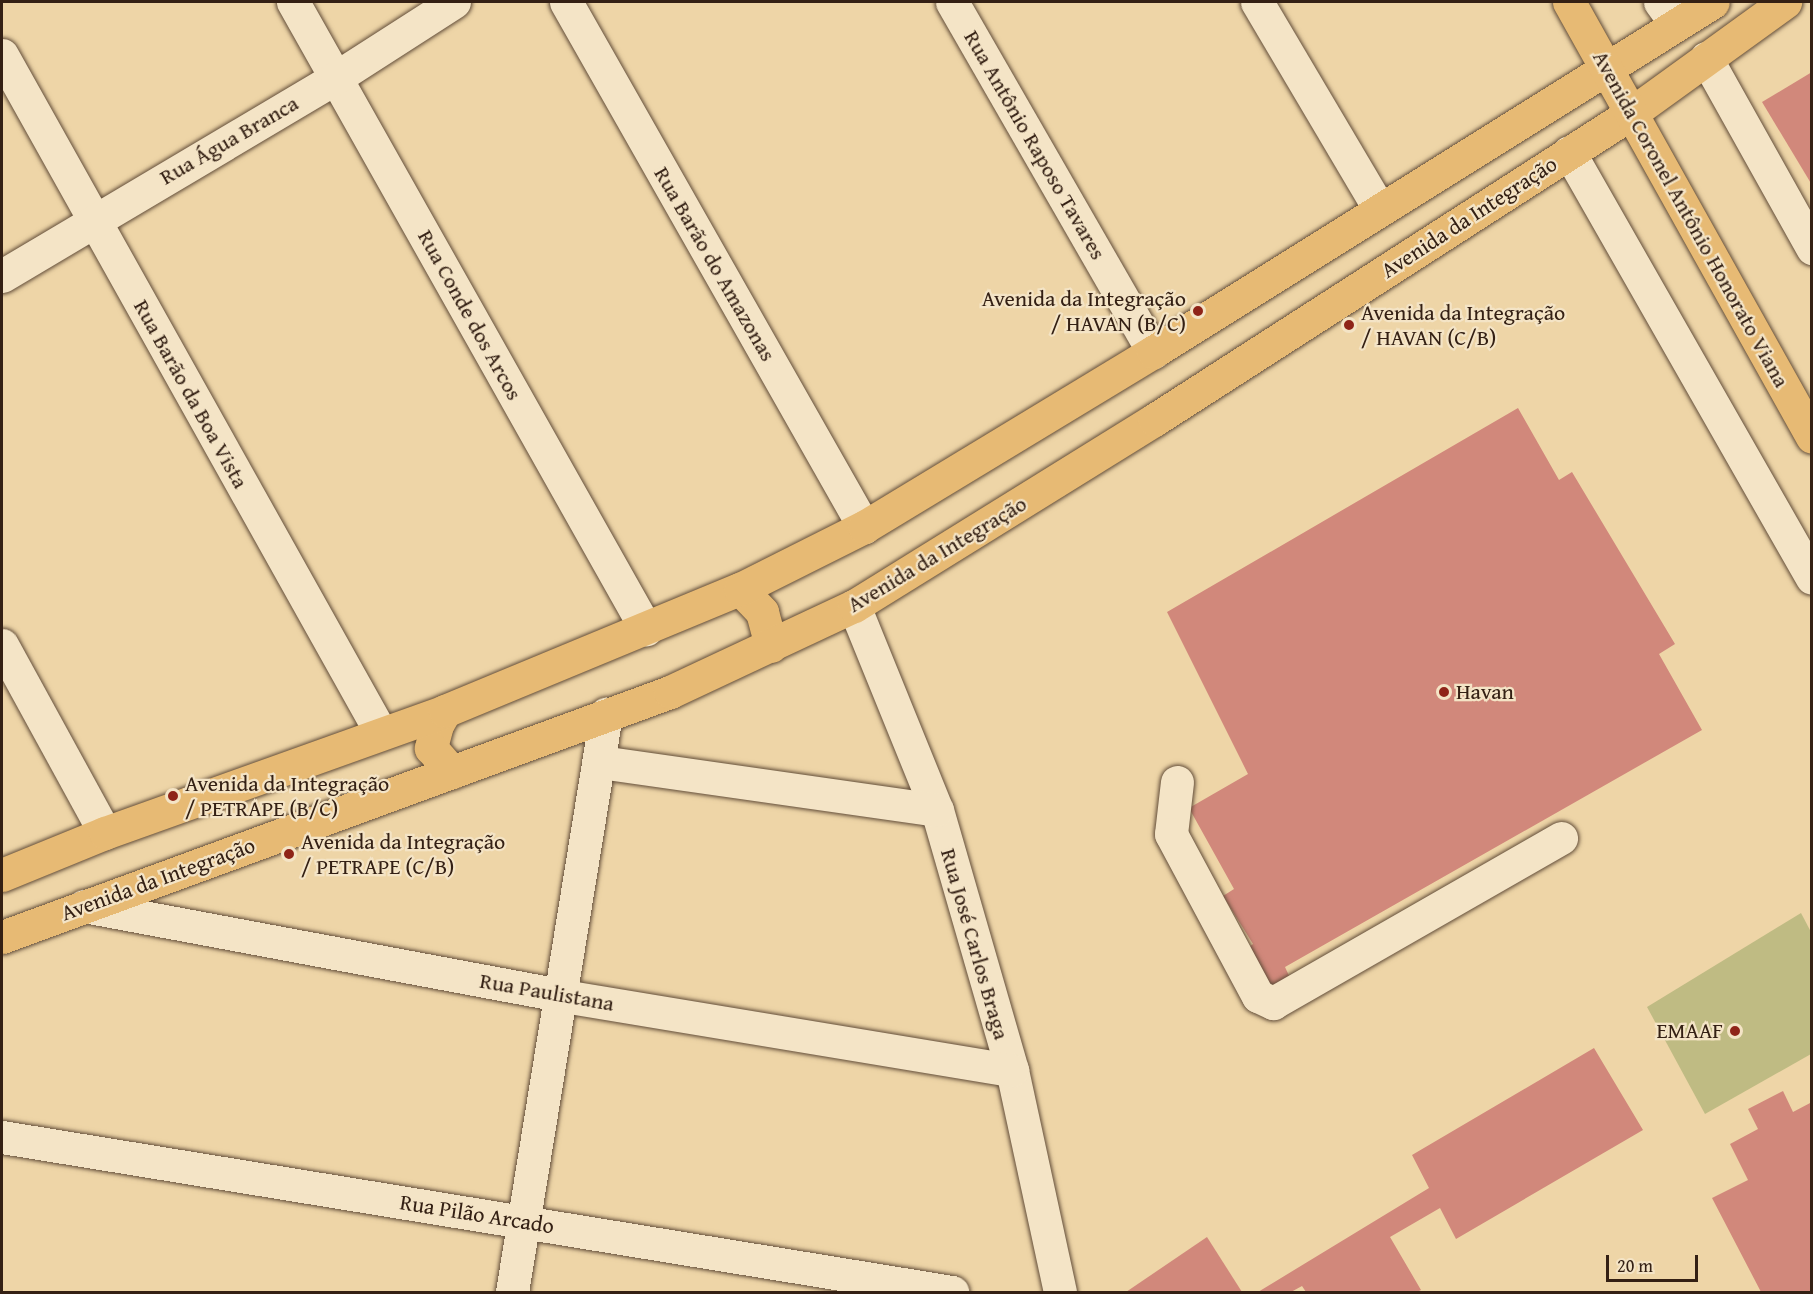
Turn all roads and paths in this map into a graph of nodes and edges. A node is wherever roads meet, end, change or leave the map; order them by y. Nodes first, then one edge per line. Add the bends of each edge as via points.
1 (293, 2) edge
2 (454, 2) edge
3 (566, 2) edge
4 (952, 2) edge
5 (1257, 2) edge
6 (1569, 2) edge
7 (1713, 2) edge
8 (1785, 2) edge
9 (1667, 12) edge
10 (2, 55) edge
11 (1706, 58) junction
12 (1608, 67) junction
13 (336, 77) junction
14 (1633, 112) junction
15 (1569, 152) junction
16 (1379, 208) junction
17 (93, 219) junction
18 (1812, 248) edge
19 (2, 276) edge
20 (1153, 352) junction
21 (1812, 437) edge
22 (864, 527) junction
23 (1812, 579) edge
24 (740, 588) junction
25 (854, 606) junction
26 (646, 629) junction
27 (2, 645) edge
28 (771, 646) junction
29 (445, 711) junction
30 (606, 714) junction
31 (381, 734) junction
32 (600, 762) junction
33 (452, 772) junction
34 (1177, 782) dead end
35 (937, 810) junction
36 (105, 833) junction
37 (1561, 838) dead end
38 (2, 875) edge
39 (84, 906) junction
40 (2, 937) edge
41 (563, 996) junction
42 (1012, 1070) junction
43 (2, 1137) edge
44 (523, 1222) junction
45 (512, 1293) edge
46 (952, 1293) edge
47 (1060, 1293) edge

1 - 13 street, Rua Conde dos Arcos
2 - 13 street, Rua Água Branca
3 - 22 street, Rua Barão do Amazonas
4 - 20 street, Rua Antônio Raposo Tavares
5 - 16 street
6 - 12 main road, Avenida Coronel Antônio Honorato Viana
7 - 9 main road
8 - 11 main road, Avenida da Integração
9 - 12 main road
10 - 17 street, Rua Barão da Boa Vista
11 - 14 main road, Avenida da Integração
11 - 18 street
12 - 14 main road, Avenida Coronel Antônio Honorato Viana
12 - 16 main road
13 - 17 street, Rua Água Branca
13 - 26 street, Rua Conde dos Arcos
14 - 15 main road, Avenida da Integração
14 - 21 main road, Avenida Coronel Antônio Honorato Viana
15 - 23 street
15 - 25 main road, Avenida da Integração via 1154,420
16 - 20 main road
17 - 19 street, Rua Água Branca
17 - 31 street, Rua Barão da Boa Vista
20 - 22 main road
22 - 24 main road
24 - 26 main road
24 - 28 main road via 762,612
25 - 28 main road, Avenida da Integração
25 - 35 street, Rua José Carlos Braga
26 - 29 main road
27 - 36 street
28 - 30 main road, Avenida da Integração via 679,688
29 - 31 main road
29 - 33 main road via 431,748
30 - 32 street
30 - 33 main road, Avenida da Integração
31 - 36 main road
32 - 35 street
32 - 41 street
33 - 39 main road, Avenida da Integração
34 - 37 street via 1171,834 1258,996 1272,1003
35 - 42 street, Rua José Carlos Braga
36 - 38 main road
39 - 40 main road, Avenida da Integração
39 - 41 street, Rua Paulistana
41 - 42 street, Rua Paulistana
41 - 44 street
42 - 47 street, Rua José Carlos Braga
43 - 44 street, Rua Pilão Arcado
44 - 45 street
44 - 46 street, Rua Pilão Arcado

